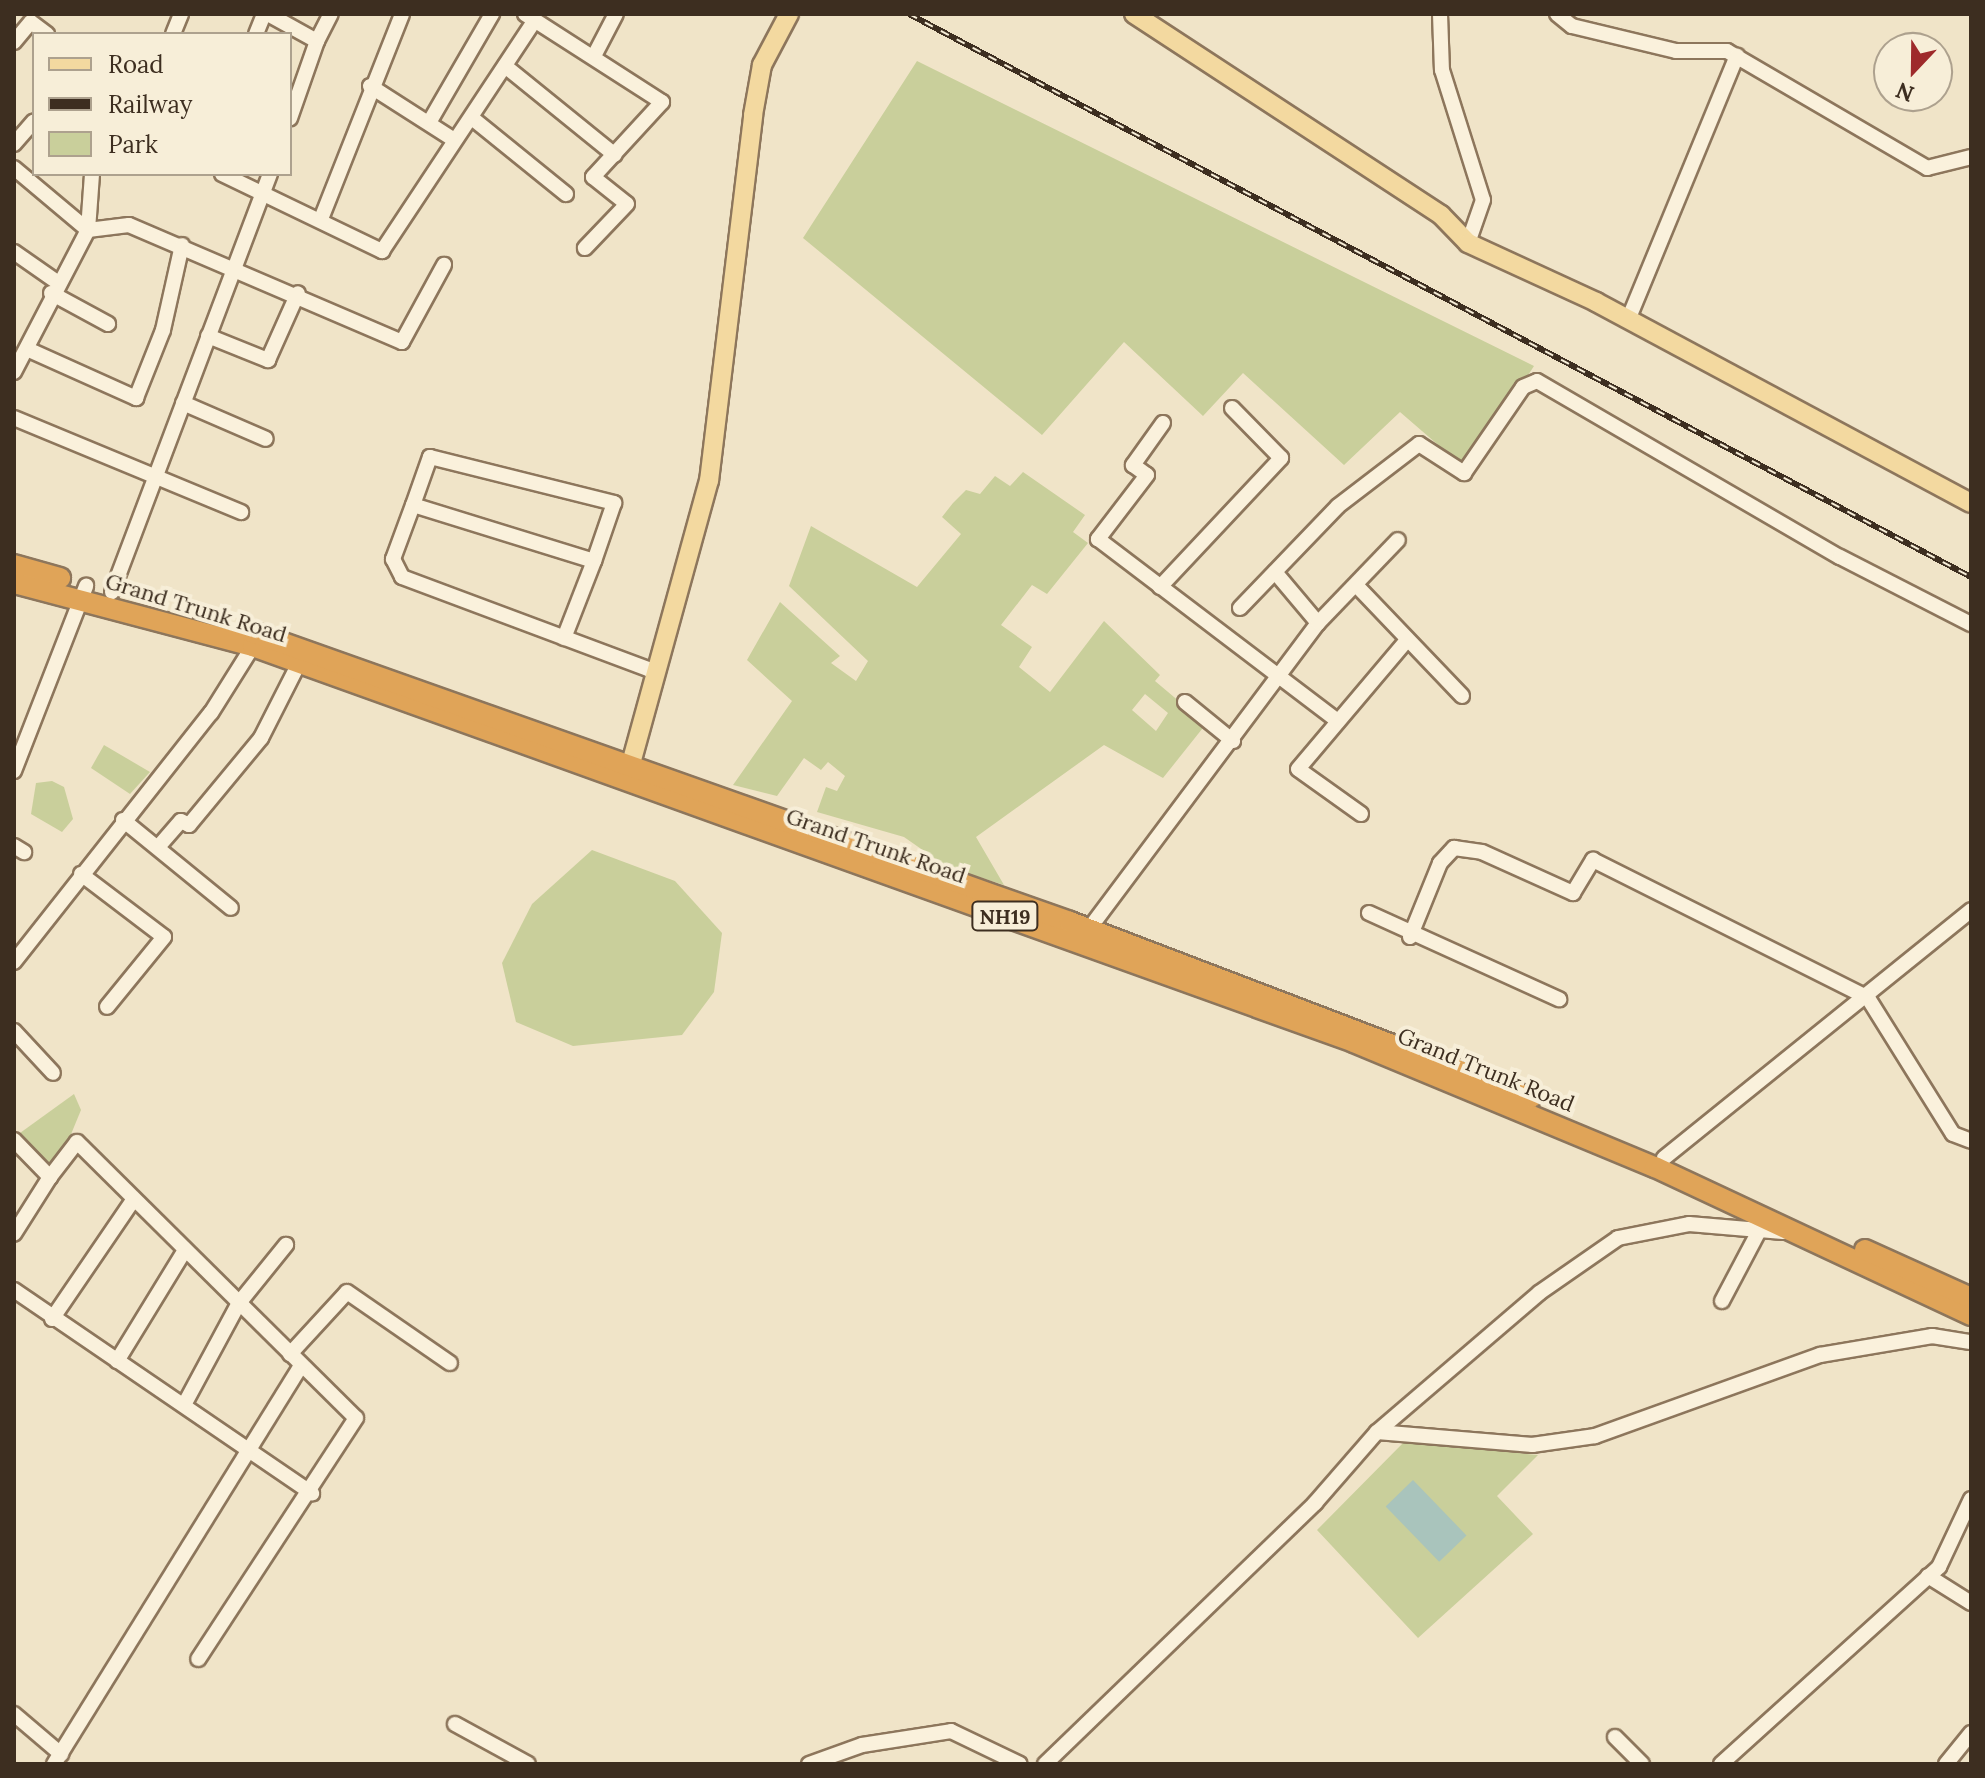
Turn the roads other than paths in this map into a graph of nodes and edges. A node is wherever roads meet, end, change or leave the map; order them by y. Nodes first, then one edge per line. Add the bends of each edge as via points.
1 (266, 14) edge
2 (331, 14) edge
3 (402, 14) edge
4 (492, 14) edge
5 (616, 14) edge
6 (789, 14) edge
7 (1134, 14) edge
8 (1440, 14) edge
9 (1557, 14) edge
10 (539, 18) edge
11 (44, 32) edge
12 (257, 32) edge
13 (317, 41) junction
14 (14, 42) edge
15 (594, 56) junction
16 (1737, 56) junction
17 (505, 66) junction
18 (370, 86) junction
19 (292, 112) edge
20 (472, 118) junction
21 (430, 121) junction
22 (32, 123) edge
23 (453, 139) junction
24 (14, 144) edge
25 (615, 155) junction
26 (1971, 157) edge
27 (14, 168) edge
28 (92, 176) edge
29 (226, 176) edge
30 (269, 176) edge
31 (263, 194) junction
32 (566, 194) dead end
33 (321, 219) junction
34 (88, 230) junction
35 (1468, 243) junction
36 (182, 245) junction
37 (585, 248) dead end
38 (14, 252) edge
39 (444, 265) dead end
40 (236, 266) junction
41 (54, 287) junction
42 (298, 293) junction
43 (1628, 320) junction
44 (108, 324) dead end
45 (208, 336) junction
46 (27, 349) junction
47 (14, 372) edge
48 (183, 403) junction
49 (1232, 408) dead end
50 (14, 418) edge
51 (1163, 423) dead end
52 (266, 439) dead end
53 (155, 476) junction
54 (1971, 503) edge
55 (413, 505) junction
56 (241, 512) dead end
57 (1398, 540) dead end
58 (594, 561) junction
59 (14, 565) edge
60 (1275, 572) junction
61 (14, 583) edge
62 (1357, 586) junction
63 (1160, 587) junction
64 (84, 592) junction
65 (112, 592) junction
66 (1240, 608) dead end
67 (1318, 623) junction
68 (1971, 624) edge
69 (564, 638) junction
70 (1407, 640) junction
71 (253, 646) junction
72 (298, 665) junction
73 (656, 672) junction
74 (1280, 679) junction
75 (1462, 696) dead end
76 (1185, 702) dead end
77 (1338, 721) junction
78 (1233, 741) junction
79 (14, 771) edge
80 (628, 777) junction
81 (1361, 814) dead end
82 (123, 820) junction
83 (159, 846) junction
84 (81, 874) junction
85 (231, 908) dead end
86 (1971, 910) edge
87 (1369, 913) dead end
88 (1089, 929) junction
89 (1410, 937) junction
90 (14, 962) edge
91 (1868, 998) junction
92 (1559, 999) dead end
93 (107, 1007) dead end
94 (14, 1031) edge
95 (53, 1073) dead end
96 (14, 1140) edge
97 (1971, 1141) edge
98 (1664, 1158) junction
99 (50, 1177) junction
100 (134, 1199) junction
101 (1760, 1229) junction
102 (14, 1234) edge
103 (1803, 1235) junction
104 (286, 1245) dead end
105 (185, 1250) junction
106 (14, 1290) edge
107 (1971, 1298) edge
108 (1722, 1301) dead end
109 (239, 1303) junction
110 (1971, 1315) edge
111 (52, 1319) junction
112 (1971, 1342) edge
113 (296, 1359) junction
114 (117, 1361) junction
115 (450, 1363) dead end
116 (184, 1405) junction
117 (1377, 1432) junction
118 (250, 1448) junction
119 (312, 1493) junction
120 (1971, 1499) edge
121 (1928, 1576) junction
122 (1971, 1603) edge
123 (198, 1659) dead end
124 (14, 1714) edge
125 (455, 1724) dead end
126 (1971, 1733) edge
127 (1615, 1737) dead end
128 (57, 1759) edge
129 (528, 1764) edge
130 (809, 1764) edge
131 (1020, 1764) edge
132 (1045, 1764) edge
133 (1642, 1764) edge
134 (1721, 1764) edge
135 (1946, 1764) edge

1 - 12 street
1 - 13 street
2 - 13 street
3 - 18 street
4 - 21 street
5 - 15 street
6 - 73 main road via 762,65 709,481
7 - 35 main road via 1441,215
8 - 35 street via 1442,70 1483,200
9 - 16 street via 1572,26 1676,51
10 - 15 street
10 - 17 street
11 - 14 street via 31,22
13 - 19 street
15 - 25 street via 662,102
16 - 26 street via 1927,168
16 - 43 street
17 - 20 street
17 - 25 street
18 - 21 street
18 - 33 street
20 - 23 street
20 - 32 street
21 - 23 street
22 - 24 street
23 - 33 street via 382,251
25 - 37 street via 593,177 627,204
27 - 34 street
28 - 34 street
29 - 31 street
30 - 31 street
31 - 33 street
31 - 40 street
34 - 36 street via 129,225
34 - 41 street
35 - 43 main road
36 - 40 street
36 - 46 street via 163,330 136,398
38 - 41 street
39 - 42 street via 402,342
40 - 42 street
40 - 45 street
41 - 44 street
41 - 46 street
42 - 45 street via 268,360
43 - 54 main road
45 - 48 street
46 - 47 street
48 - 52 street
48 - 53 street
49 - 63 street via 1281,458
50 - 53 street
51 - 63 street via 1133,465 1147,475 1098,539
53 - 56 street
53 - 65 street
55 - 58 street
55 - 58 street via 430,457 614,503
55 - 69 street via 393,559 402,577
57 - 62 street
58 - 69 street
59 - 64 highway, Grand Trunk Road / NH19
60 - 66 street
60 - 67 street
60 - 68 street via 1338,506 1419,444 1464,473 1523,387 1537,381 1840,557
61 - 64 highway, Grand Trunk Road / NH19
62 - 67 street
62 - 70 street
63 - 74 street
64 - 65 highway, Grand Trunk Road / NH19
64 - 71 highway, Grand Trunk Road / NH19
64 - 79 street
65 - 80 highway, Grand Trunk Road / NH19 via 304,649
67 - 74 street
69 - 73 street
70 - 75 street
70 - 77 street
71 - 72 highway, Grand Trunk Road / NH19
71 - 82 street via 211,713
72 - 80 highway, Grand Trunk Road / NH19
72 - 83 street via 261,738 189,825 181,821
73 - 80 main road
74 - 77 street
74 - 78 street
76 - 78 street
77 - 81 street via 1298,769
78 - 88 street via 1139,853
80 - 88 highway, Grand Trunk Road / NH19
80 - 103 highway, Grand Trunk Road / NH19 via 1354,1042
82 - 83 street
82 - 84 street
83 - 85 street
84 - 90 street
84 - 93 street via 164,937
86 - 91 street
87 - 89 street
88 - 98 highway, Grand Trunk Road / NH19 via 1463,1069
89 - 91 street via 1440,863 1454,848 1482,852 1573,893 1593,860
89 - 92 street
91 - 97 street via 1953,1134
91 - 98 street
94 - 95 street
96 - 99 street
98 - 107 highway, Grand Trunk Road / NH19
99 - 100 street via 77,1142
99 - 102 street
100 - 105 street
100 - 111 street
101 - 103 street
101 - 108 street
101 - 117 street via 1689,1224 1618,1238 1539,1293
103 - 110 highway, Grand Trunk Road / NH19
104 - 109 street
105 - 109 street
105 - 114 street
106 - 111 street
109 - 113 street
109 - 116 street
111 - 114 street
112 - 117 street via 1932,1336 1820,1355 1595,1436 1532,1445
113 - 115 street via 347,1292
113 - 118 street
113 - 119 street via 356,1418
114 - 116 street
116 - 118 street
117 - 132 street via 1315,1503
118 - 119 street
118 - 128 street
119 - 123 street
120 - 121 street
121 - 122 street
121 - 134 street
124 - 128 street
125 - 129 street
126 - 135 street
127 - 133 street
130 - 131 street via 862,1745 951,1731

